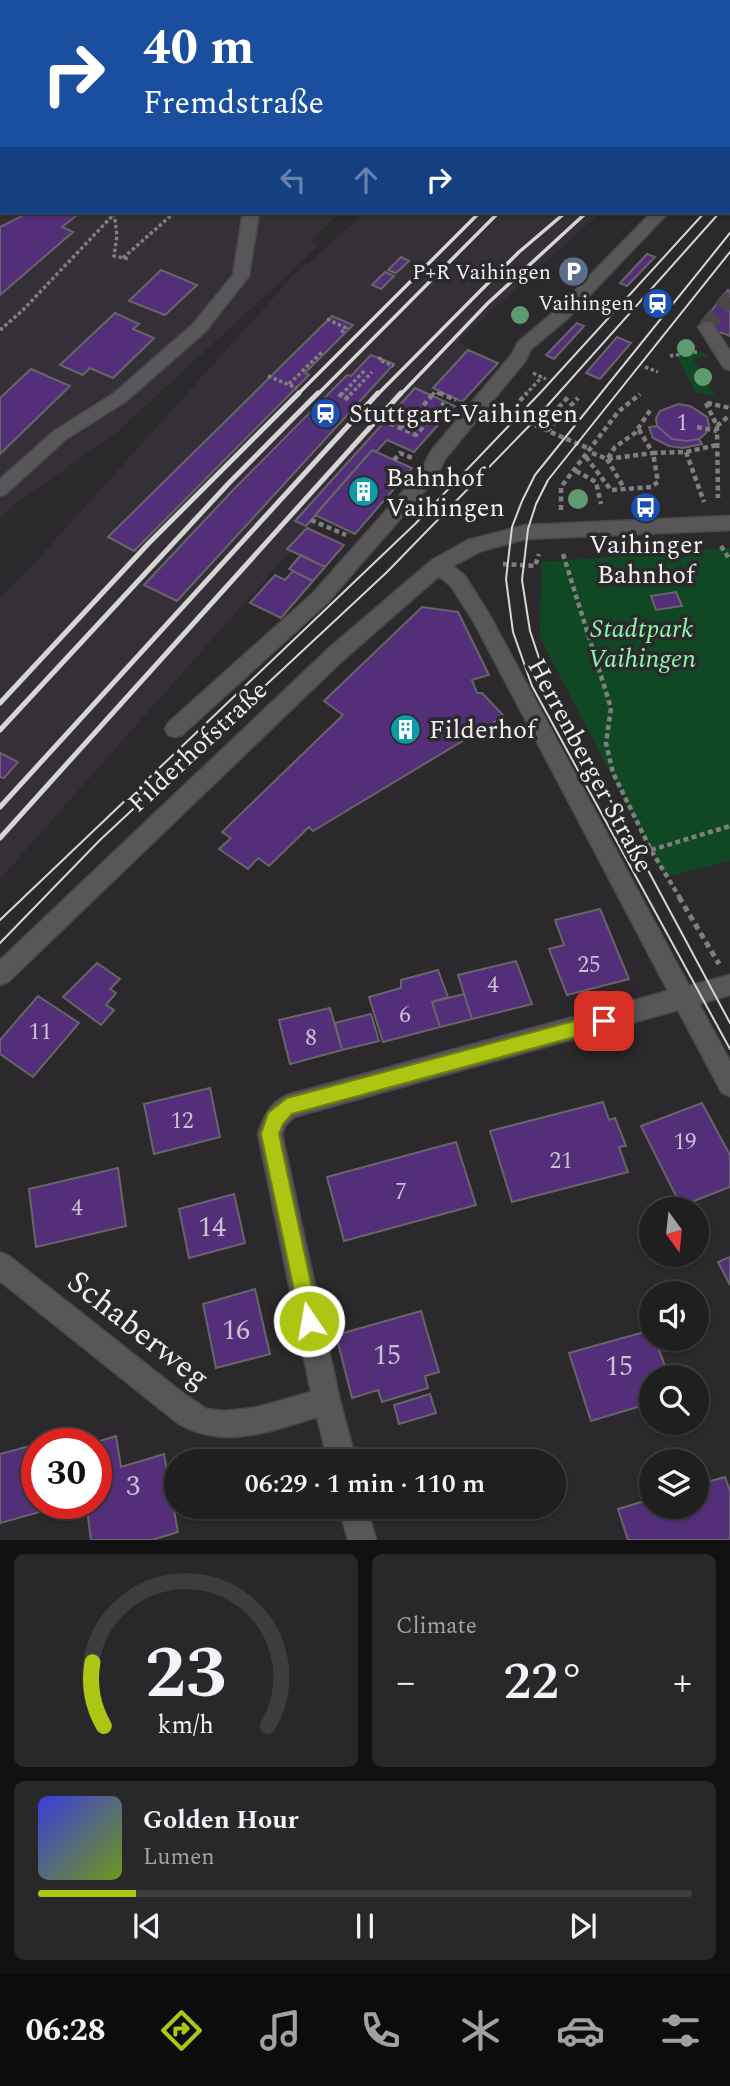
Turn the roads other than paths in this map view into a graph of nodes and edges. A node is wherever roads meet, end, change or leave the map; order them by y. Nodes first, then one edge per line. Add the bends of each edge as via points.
1 (251, 214) edge
2 (659, 214) edge
3 (706, 327) dead end
4 (730, 364) edge
5 (0, 489) edge
6 (730, 523) edge
7 (439, 565) junction
8 (175, 730) dead end
9 (0, 975) edge
10 (727, 979) edge
11 (683, 999) junction
12 (723, 1058) edge
13 (730, 1086) edge
14 (0, 1265) edge
15 (326, 1401) junction
16 (338, 1449) edge
17 (356, 1519) edge
18 (362, 1540) edge

1 - 5 street via 241,276 199,328 118,398 60,435
2 - 8 street via 560,316 524,346 520,356 474,403 429,474 320,598
3 - 4 street
6 - 7 street, Filderhofstraße via 509,534 475,545
7 - 9 street, Filderhofstraße via 325,664
7 - 11 street, Herrenberger Straße via 458,581 482,619
10 - 11 street
11 - 12 street, Herrenberger Straße
11 - 15 street via 287,1107 275,1119 270,1134
12 - 13 street, Herrenberger Straße
14 - 15 street, Schaberweg via 169,1400 211,1424 237,1424
15 - 16 street
17 - 18 street

